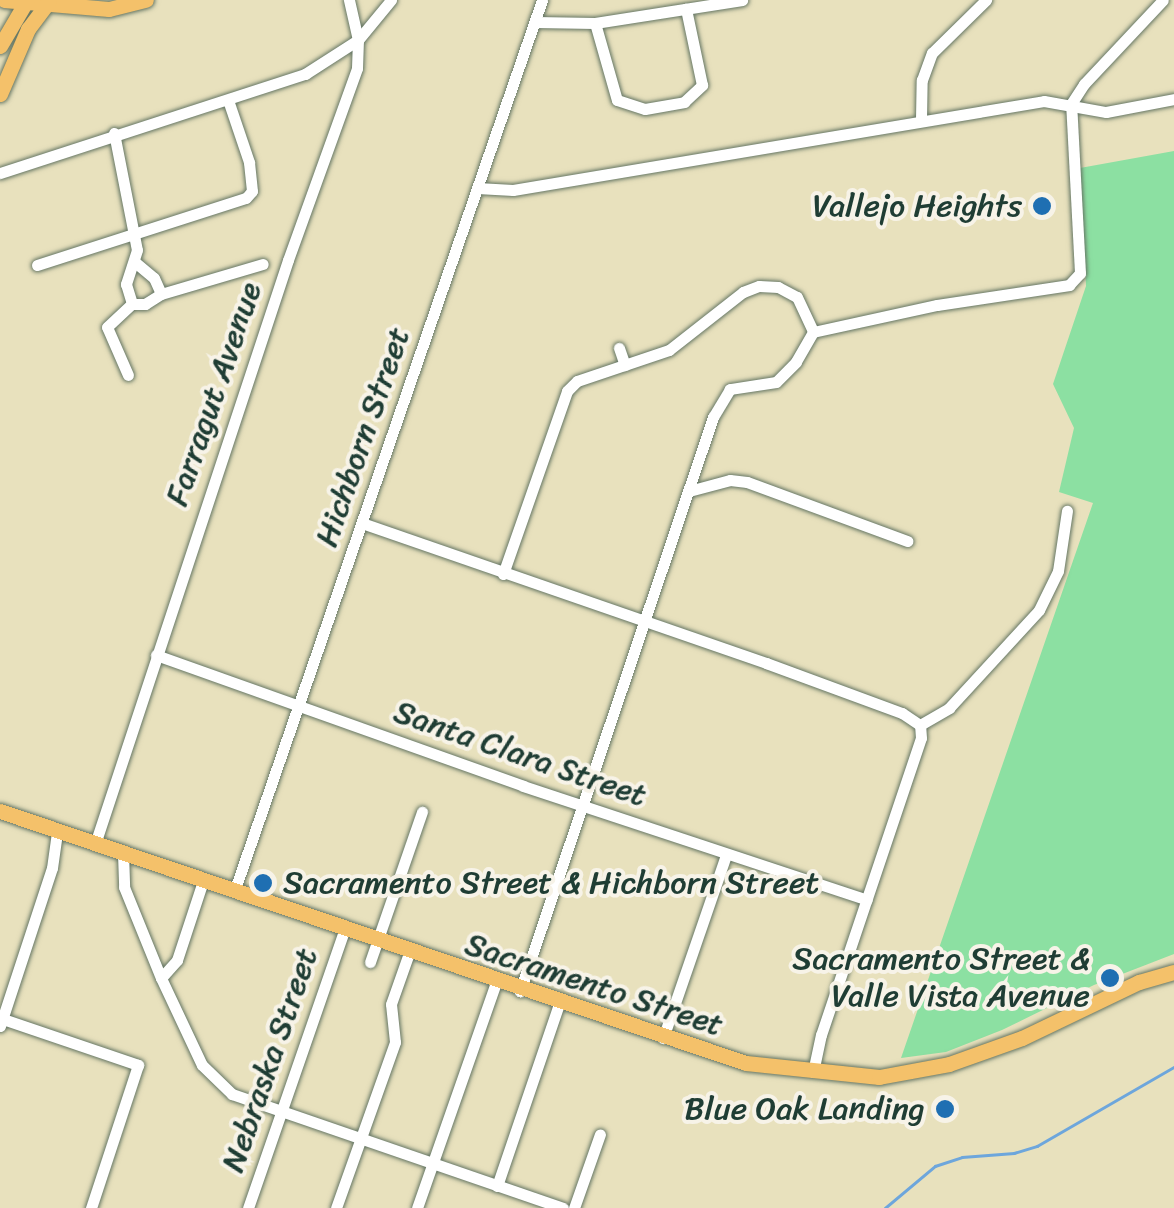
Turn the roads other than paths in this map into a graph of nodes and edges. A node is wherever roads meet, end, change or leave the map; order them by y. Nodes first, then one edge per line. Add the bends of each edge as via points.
1 (4, 0) edge
2 (146, 0) edge
3 (349, 0) edge
4 (391, 0) edge
5 (542, 0) edge
6 (742, 0) edge
7 (986, 0) edge
8 (1163, 0) edge
9 (26, 2) edge
10 (48, 3) edge
11 (686, 9) junction
12 (534, 22) junction
13 (595, 23) junction
14 (358, 40) junction
15 (0, 46) edge
16 (0, 94) edge
17 (228, 100) junction
18 (1174, 100) edge
19 (1071, 104) junction
20 (921, 120) junction
21 (114, 134) junction
22 (0, 173) edge
23 (477, 188) junction
24 (133, 234) junction
25 (136, 263) junction
26 (263, 264) dead end
27 (37, 266) dead end
28 (161, 294) junction
29 (132, 304) junction
30 (813, 332) junction
31 (620, 348) dead end
32 (625, 364) junction
33 (128, 375) dead end
34 (689, 491) junction
35 (1067, 511) dead end
36 (362, 524) junction
37 (907, 541) dead end
38 (503, 574) junction
39 (645, 621) junction
40 (156, 655) junction
41 (300, 704) junction
42 (920, 724) junction
43 (583, 806) junction
44 (0, 811) edge
45 (422, 812) dead end
46 (62, 832) junction
47 (106, 844) junction
48 (726, 855) junction
49 (203, 881) junction
50 (234, 892) junction
51 (867, 900) junction
52 (344, 930) junction
53 (376, 941) junction
54 (409, 952) junction
55 (370, 962) dead end
56 (1174, 972) edge
57 (161, 978) junction
58 (496, 982) junction
59 (520, 990) junction
60 (559, 1004) junction
61 (1, 1021) edge
62 (662, 1038) junction
63 (813, 1072) junction
64 (280, 1114) junction
65 (600, 1134) dead end
66 (360, 1140) junction
67 (432, 1164) junction
68 (496, 1186) junction
69 (92, 1208) edge
70 (248, 1208) edge
71 (336, 1208) edge
72 (417, 1208) edge
73 (563, 1208) edge
74 (574, 1208) edge

1 - 9 main road
2 - 10 main road via 109,9
3 - 14 street
4 - 14 street
5 - 12 street, Hichborn Street
6 - 11 street
7 - 20 street via 932,52 922,80
8 - 19 street
9 - 10 main road
9 - 15 main road
10 - 16 main road via 28,29
11 - 13 street
11 - 13 street via 702,85 684,102 647,108 617,100
12 - 13 street
12 - 23 street, Hichborn Street
14 - 17 street via 305,74
14 - 40 street, Farragut Avenue via 347,100
17 - 21 street
17 - 24 street via 252,191 234,204
18 - 19 street via 1106,112
19 - 20 street via 1044,100
19 - 30 street via 1080,274 1070,285
20 - 23 street via 512,190
21 - 22 street
21 - 24 street
23 - 36 street, Hichborn Street
24 - 25 street
24 - 27 street
25 - 28 street
25 - 29 street via 126,284
26 - 28 street
28 - 29 street
29 - 33 street via 108,327
30 - 32 street via 797,297 758,286 669,350
30 - 34 street via 787,375 730,388 713,417
31 - 32 street
32 - 38 street via 567,391
34 - 37 street via 747,482
34 - 39 street
35 - 42 street via 1046,600 949,708
36 - 38 street
36 - 41 street, Hichborn Street
38 - 39 street
39 - 42 street
39 - 43 street
40 - 41 street, Santa Clara Street
40 - 47 street, Farragut Avenue via 119,766
41 - 43 street, Santa Clara Street
41 - 50 street, Hichborn Street
42 - 51 street
43 - 48 street, Santa Clara Street
43 - 59 street
44 - 46 main road, Sacramento Street
45 - 53 street
46 - 47 main road, Sacramento Street
46 - 61 street
47 - 49 main road, Sacramento Street
47 - 57 street
48 - 51 street, Santa Clara Street
48 - 62 street
49 - 50 main road, Sacramento Street
49 - 57 street via 177,960
50 - 52 main road, Sacramento Street
51 - 63 street
52 - 53 main road, Sacramento Street
52 - 64 street, Nebraska Street
53 - 54 main road, Sacramento Street
53 - 55 street
54 - 58 main road, Sacramento Street
54 - 66 street via 391,1004 395,1042
56 - 63 main road, Sacramento Street via 949,1064 879,1076
57 - 64 street via 202,1065 232,1094
58 - 59 main road, Sacramento Street
58 - 67 street
59 - 60 main road, Sacramento Street
60 - 62 main road, Sacramento Street
60 - 68 street
61 - 69 street via 138,1066
62 - 63 main road, Sacramento Street via 746,1063
64 - 66 street
64 - 70 street, Nebraska Street
65 - 74 street
66 - 67 street
66 - 71 street
67 - 68 street
67 - 72 street
68 - 73 street

